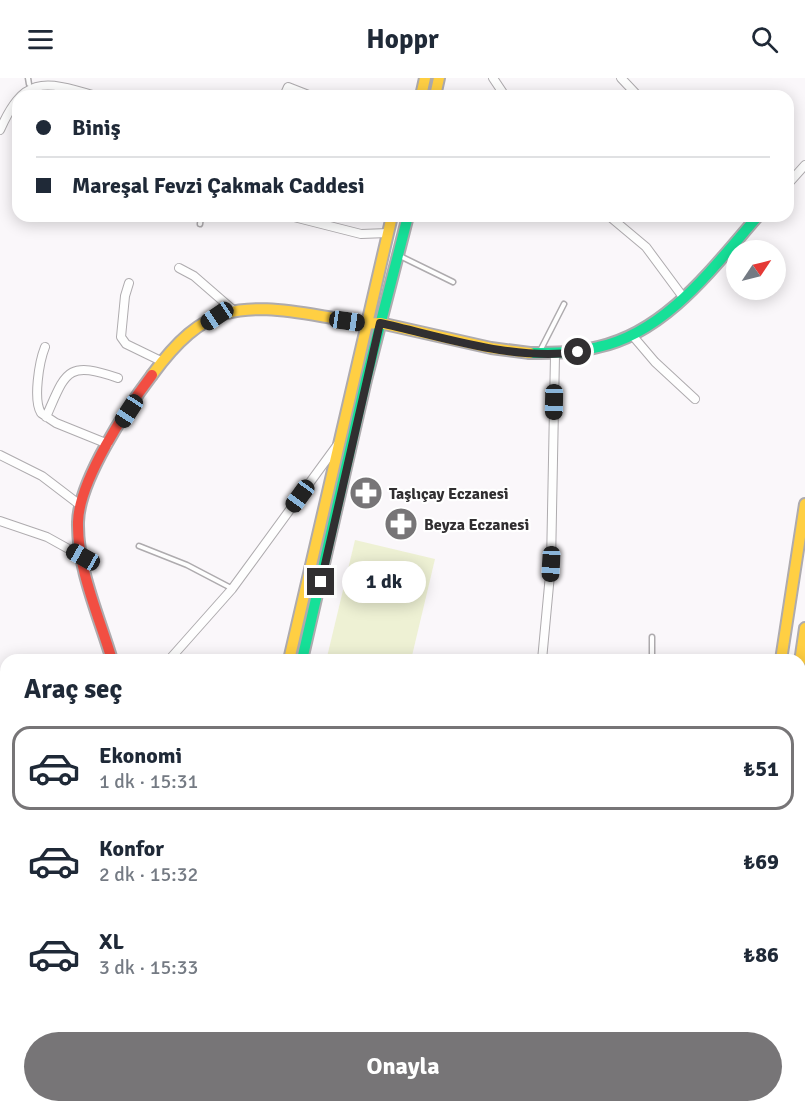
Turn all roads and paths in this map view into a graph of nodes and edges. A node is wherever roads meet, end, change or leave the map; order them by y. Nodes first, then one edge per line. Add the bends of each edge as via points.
1 (621, 78) edge
2 (28, 81) edge
3 (74, 90) edge
4 (632, 90) edge
5 (12, 104) edge
6 (0, 128) edge
7 (805, 165) edge
8 (794, 177) edge
9 (314, 222) edge
10 (391, 222) edge
11 (407, 222) edge
12 (616, 222) edge
13 (749, 222) edge
14 (388, 233) junction
15 (399, 256) junction
16 (179, 268) dead end
17 (453, 282) dead end
18 (129, 283) dead end
19 (683, 297) junction
20 (564, 303) dead end
21 (232, 309) junction
22 (380, 323) junction
23 (367, 324) junction
24 (632, 335) junction
25 (45, 347) dead end
26 (538, 353) junction
27 (555, 355) junction
28 (161, 361) junction
29 (118, 378) dead end
30 (695, 399) dead end
31 (46, 417) junction
32 (340, 440) junction
33 (108, 444) junction
34 (0, 455) edge
35 (805, 504) edge
36 (80, 505) junction
37 (0, 521) edge
38 (139, 546) dead end
39 (83, 557) junction
40 (232, 589) junction
41 (805, 628) edge
42 (652, 636) dead end
43 (110, 654) edge
44 (174, 654) edge
45 (290, 654) edge
46 (303, 654) edge
47 (543, 654) edge
48 (652, 654) edge
49 (782, 654) edge
50 (801, 654) edge

1 - 4 street
2 - 3 street
5 - 6 street
7 - 8 street
9 - 14 street via 361,234
10 - 14 main road
11 - 15 main road
12 - 19 street via 646,247
13 - 19 main road
14 - 23 main road
15 - 17 lane
15 - 22 main road
16 - 21 street
18 - 28 street via 121,337 126,344
19 - 24 main road
20 - 26 lane
21 - 23 main road
21 - 28 main road via 188,336
22 - 23 main road
22 - 26 main road via 487,347
22 - 46 main road
23 - 32 main road
24 - 27 main road
24 - 30 street
25 - 31 street via 39,365 37,400 38,409
26 - 27 main road
27 - 47 street via 551,564
28 - 33 main road
29 - 31 street via 93,369 71,372
31 - 33 street
32 - 40 street
32 - 45 main road
33 - 36 main road
34 - 36 street via 42,476
35 - 49 main road
36 - 39 main road via 78,537
37 - 39 street via 47,537
38 - 40 lane
39 - 43 main road
40 - 44 street
41 - 50 main road
42 - 48 lane

